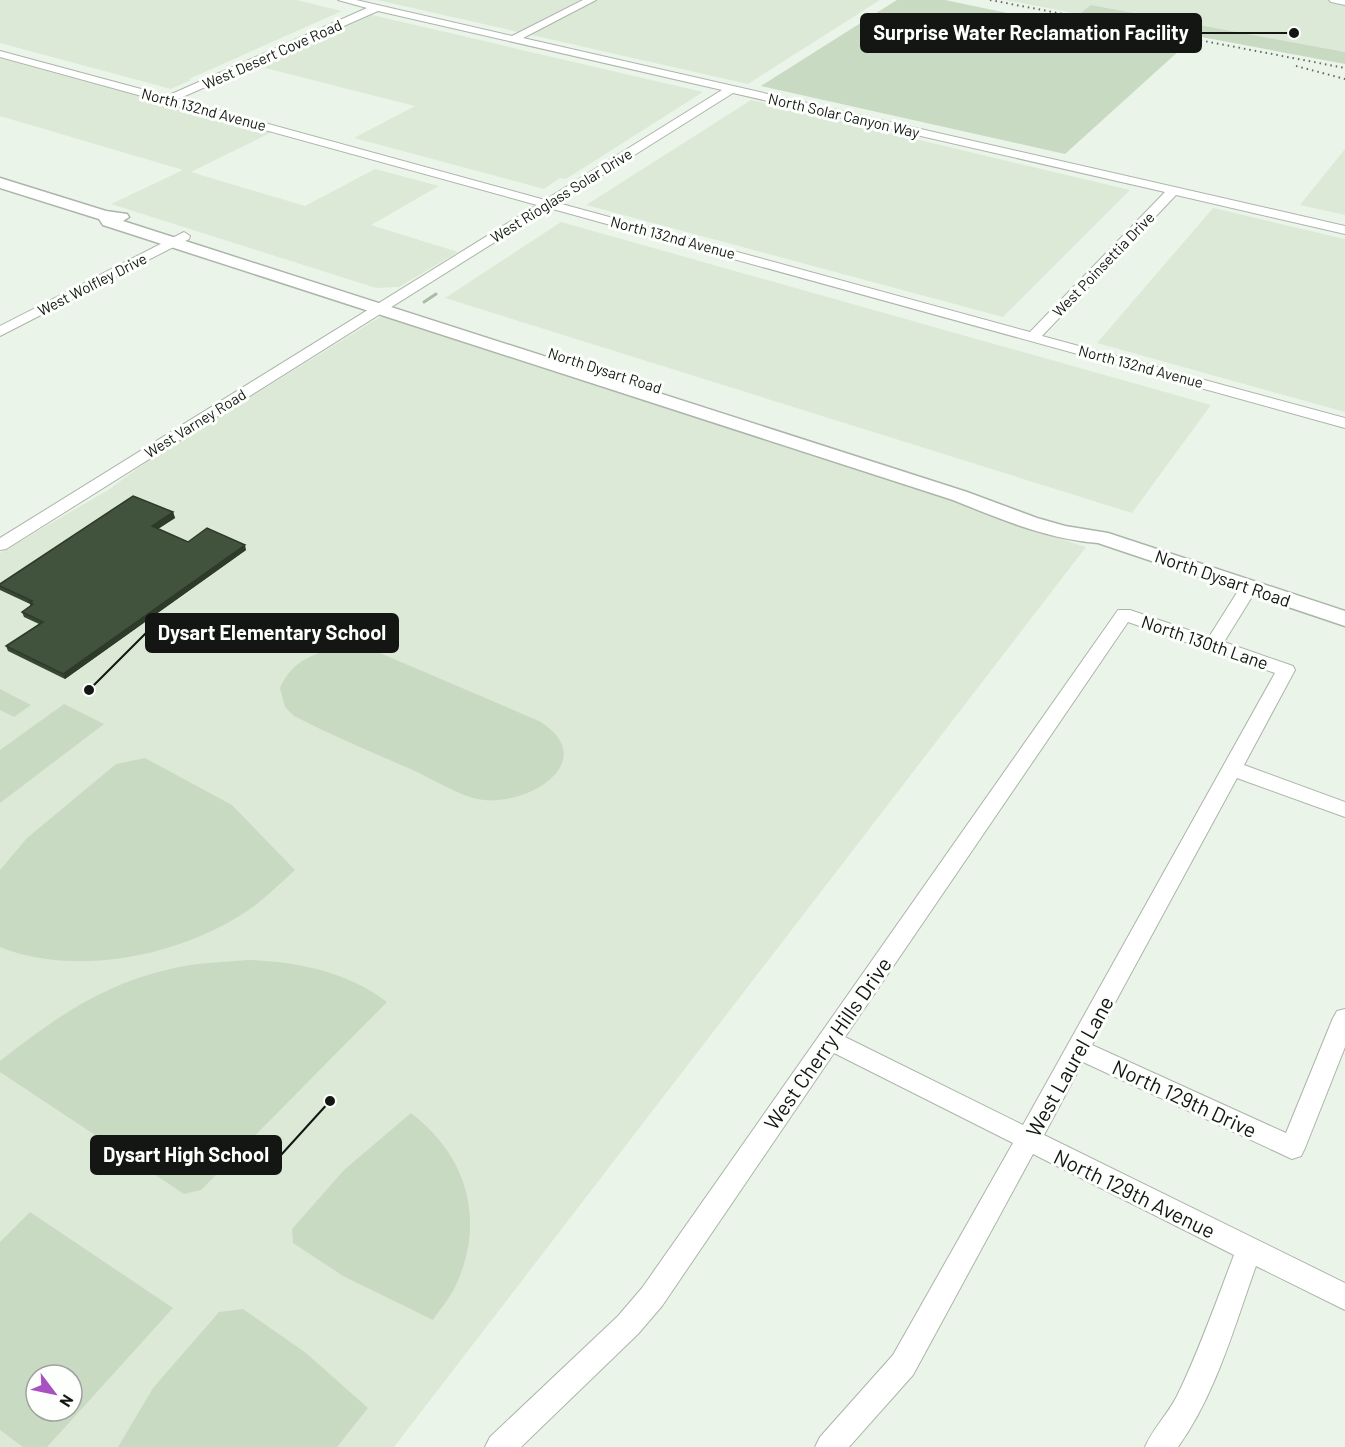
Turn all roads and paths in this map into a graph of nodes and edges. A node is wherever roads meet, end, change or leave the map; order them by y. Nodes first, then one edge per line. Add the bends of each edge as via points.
1 (344, 0) edge
2 (591, 0) edge
3 (1334, 0) edge
4 (1345, 2) edge
5 (376, 8) junction
6 (513, 39) junction
7 (0, 54) edge
8 (732, 89) junction
9 (168, 100) junction
10 (0, 183) edge
11 (1173, 190) junction
12 (549, 203) junction
13 (1345, 230) edge
14 (178, 239) junction
15 (385, 305) junction
16 (0, 332) edge
17 (1033, 337) junction
18 (1345, 423) edge
19 (1028, 505) junction
20 (1077, 536) junction
21 (1101, 537) junction
22 (0, 545) edge
23 (1249, 587) junction
24 (1124, 614) joint
25 (1345, 619) edge
26 (1213, 645) junction
27 (1286, 670) joint
28 (1232, 768) junction
29 (1345, 810) edge
30 (1345, 1018) edge
31 (829, 1040) junction
32 (1078, 1049) junction
33 (1028, 1140) junction
34 (1249, 1250) junction
35 (1345, 1297) edge
36 (500, 1447) edge
37 (830, 1447) edge
38 (1160, 1447) edge

1 - 5 street, North Solar Canyon Way
2 - 6 street
3 - 4 street
5 - 6 street, North Solar Canyon Way
5 - 9 street, West Desert Cove Road
6 - 8 street, North Solar Canyon Way
7 - 9 street, North 132nd Avenue
8 - 11 street, North Solar Canyon Way
8 - 12 street, West Rioglass Solar Drive
9 - 12 street, North 132nd Avenue
10 - 14 main road, North Dysart Road via 105,216 110,222
11 - 13 street, North Solar Canyon Way
11 - 17 street, West Poinsettia Drive
12 - 15 street, West Rioglass Solar Drive
12 - 17 street, North 132nd Avenue
14 - 15 main road, North Dysart Road
14 - 16 street, West Wolfley Drive
15 - 19 main road, North Dysart Road
15 - 20 main road, North Dysart Road
15 - 22 street, West Varney Road
17 - 18 street, North 132nd Avenue
19 - 20 main road
19 - 21 main road, North Dysart Road via 1092,526
20 - 21 main road, North Dysart Road
21 - 23 main road, North Dysart Road
23 - 25 main road, North Dysart Road
23 - 26 street
24 - 26 street, North 130th Lane
24 - 31 street, West Cherry Hills Drive
26 - 27 street, North 130th Lane
27 - 28 street, West Laurel Lane
28 - 29 street
28 - 32 street, West Laurel Lane
30 - 32 street, North 129th Drive via 1292,1148
31 - 33 street, North 129th Avenue
31 - 36 street, West Cherry Hills Drive via 652,1298
32 - 33 street, West Laurel Lane
33 - 34 street, North 129th Avenue
33 - 37 street, West Laurel Lane via 903,1365
34 - 35 street, North 129th Avenue
34 - 38 street via 1199,1381 1182,1417

